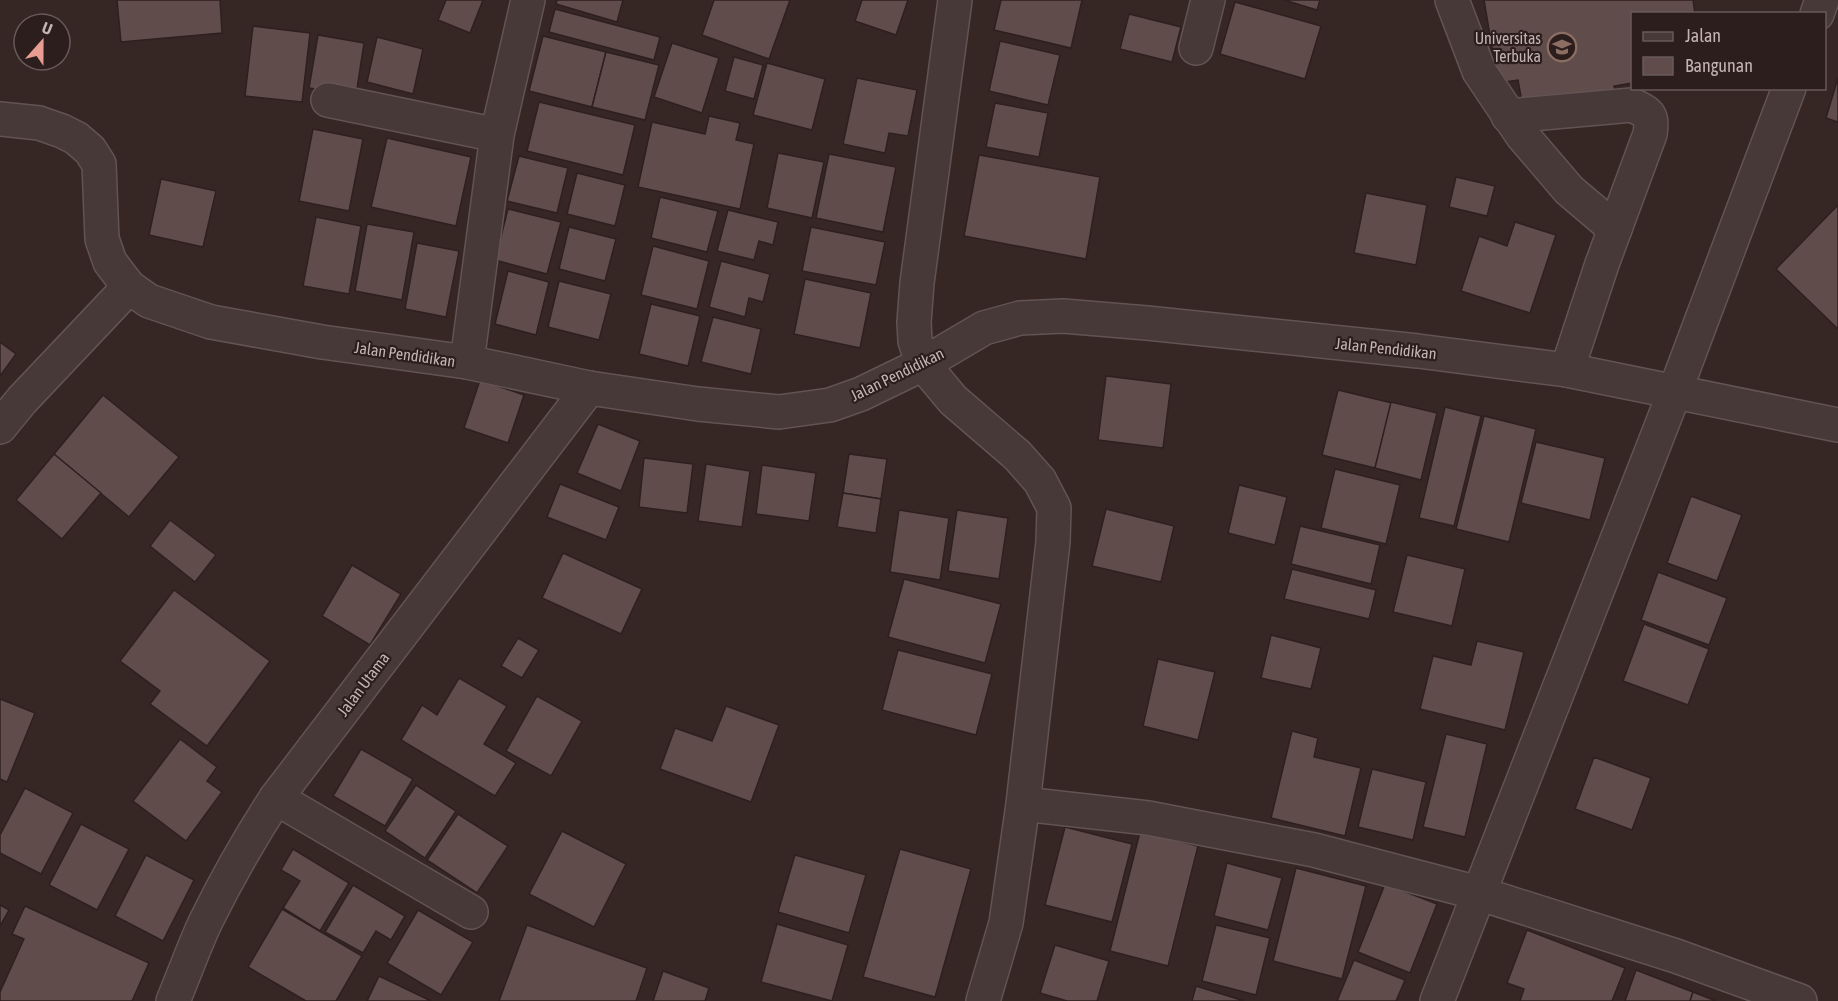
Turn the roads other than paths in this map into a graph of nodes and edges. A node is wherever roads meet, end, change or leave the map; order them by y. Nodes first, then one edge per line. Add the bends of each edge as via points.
1 (528, 0) edge
2 (955, 0) edge
3 (1208, 0) edge
4 (1452, 0) edge
5 (1196, 48) dead end
6 (1788, 90) edge
7 (328, 99) dead end
8 (1508, 116) junction
9 (0, 119) edge
10 (497, 135) junction
11 (1615, 229) junction
12 (129, 287) junction
13 (467, 362) junction
14 (923, 364) junction
15 (1567, 370) junction
16 (589, 388) junction
17 (1676, 391) junction
18 (1838, 425) edge
19 (0, 427) edge
20 (276, 798) junction
21 (1023, 804) junction
22 (1478, 893) junction
23 (471, 912) dead end
24 (173, 1001) edge
25 (983, 1001) edge
26 (1437, 1001) edge
27 (1800, 1001) edge

1 - 10 street
2 - 14 street via 917,283 915,341
3 - 5 street
4 - 8 street via 1479,70
6 - 17 street
7 - 10 street
8 - 11 street via 1569,190
8 - 11 street via 1632,105 1651,117 1650,134
9 - 12 street, Jalan Pendidikan via 39,123 76,138 90,150 99,164 102,238 110,262
10 - 13 street
11 - 15 street
12 - 13 street, Jalan Pendidikan via 149,301 212,322
12 - 19 street
13 - 16 street, Jalan Pendidikan
14 - 15 street, Jalan Pendidikan via 984,328 1020,318 1063,315
14 - 16 street, Jalan Pendidikan via 830,405 779,412
14 - 21 street via 953,400 1025,464 1040,481 1054,508
15 - 17 street, Jalan Pendidikan
16 - 20 street, Jalan Utama
17 - 18 street, Jalan Pendidikan
17 - 22 street
20 - 23 street
20 - 24 street, Jalan Utama via 214,906
21 - 22 street via 1148,818 1314,850
21 - 25 street via 1006,923
22 - 26 street
22 - 27 street via 1676,956

